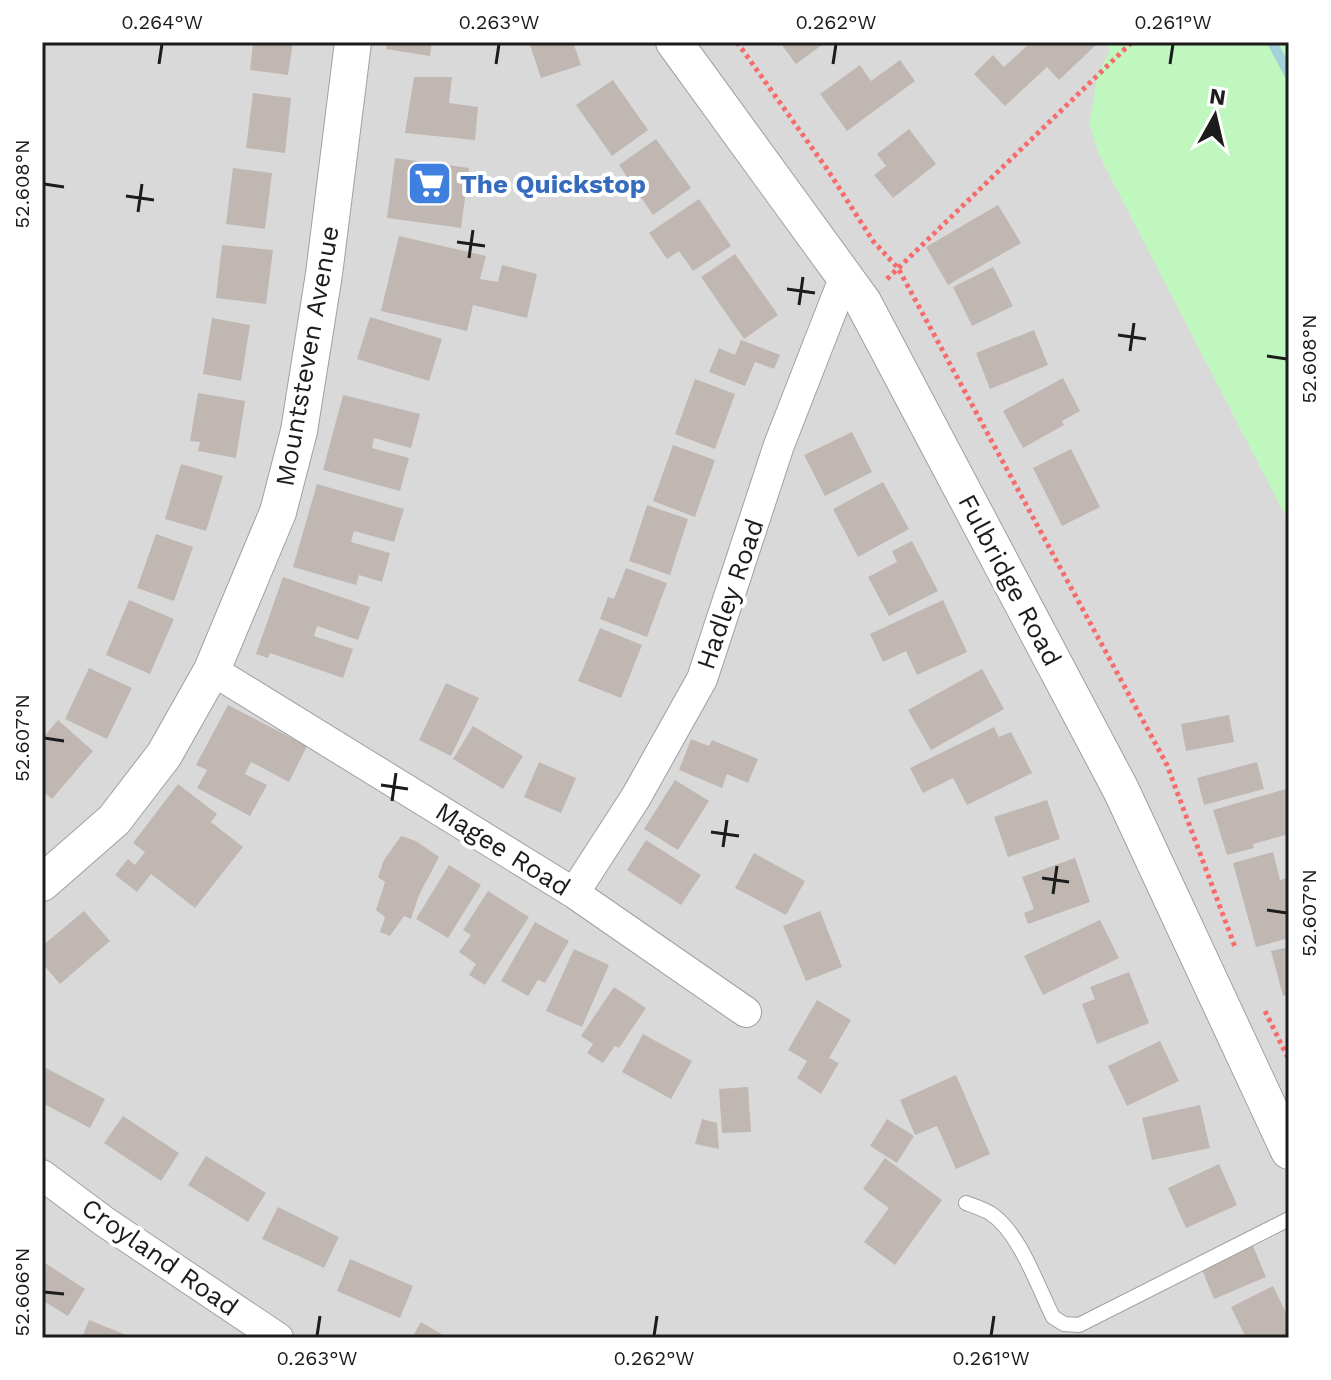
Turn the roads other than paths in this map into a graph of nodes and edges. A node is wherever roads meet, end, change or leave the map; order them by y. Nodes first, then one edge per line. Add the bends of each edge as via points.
1 (353, 42) edge
2 (674, 42) edge
3 (854, 289) junction
4 (212, 670) junction
5 (42, 883) edge
6 (574, 893) junction
7 (746, 1012) dead end
8 (1289, 1151) edge
9 (42, 1175) edge
10 (966, 1203) dead end
11 (1289, 1219) edge
12 (278, 1338) edge

1 - 4 street, Mountsteven Avenue via 299,431 278,512
2 - 3 street, Fulbridge Road
3 - 6 street, Hadley Road via 779,445 702,679
3 - 8 street, Fulbridge Road via 1121,790
4 - 5 street, Mountsteven Avenue via 164,755 114,820
4 - 6 street, Magee Road
6 - 7 street, Magee Road
9 - 12 street, Croyland Road
10 - 11 lane via 992,1214 1016,1242 1053,1317 1079,1325

